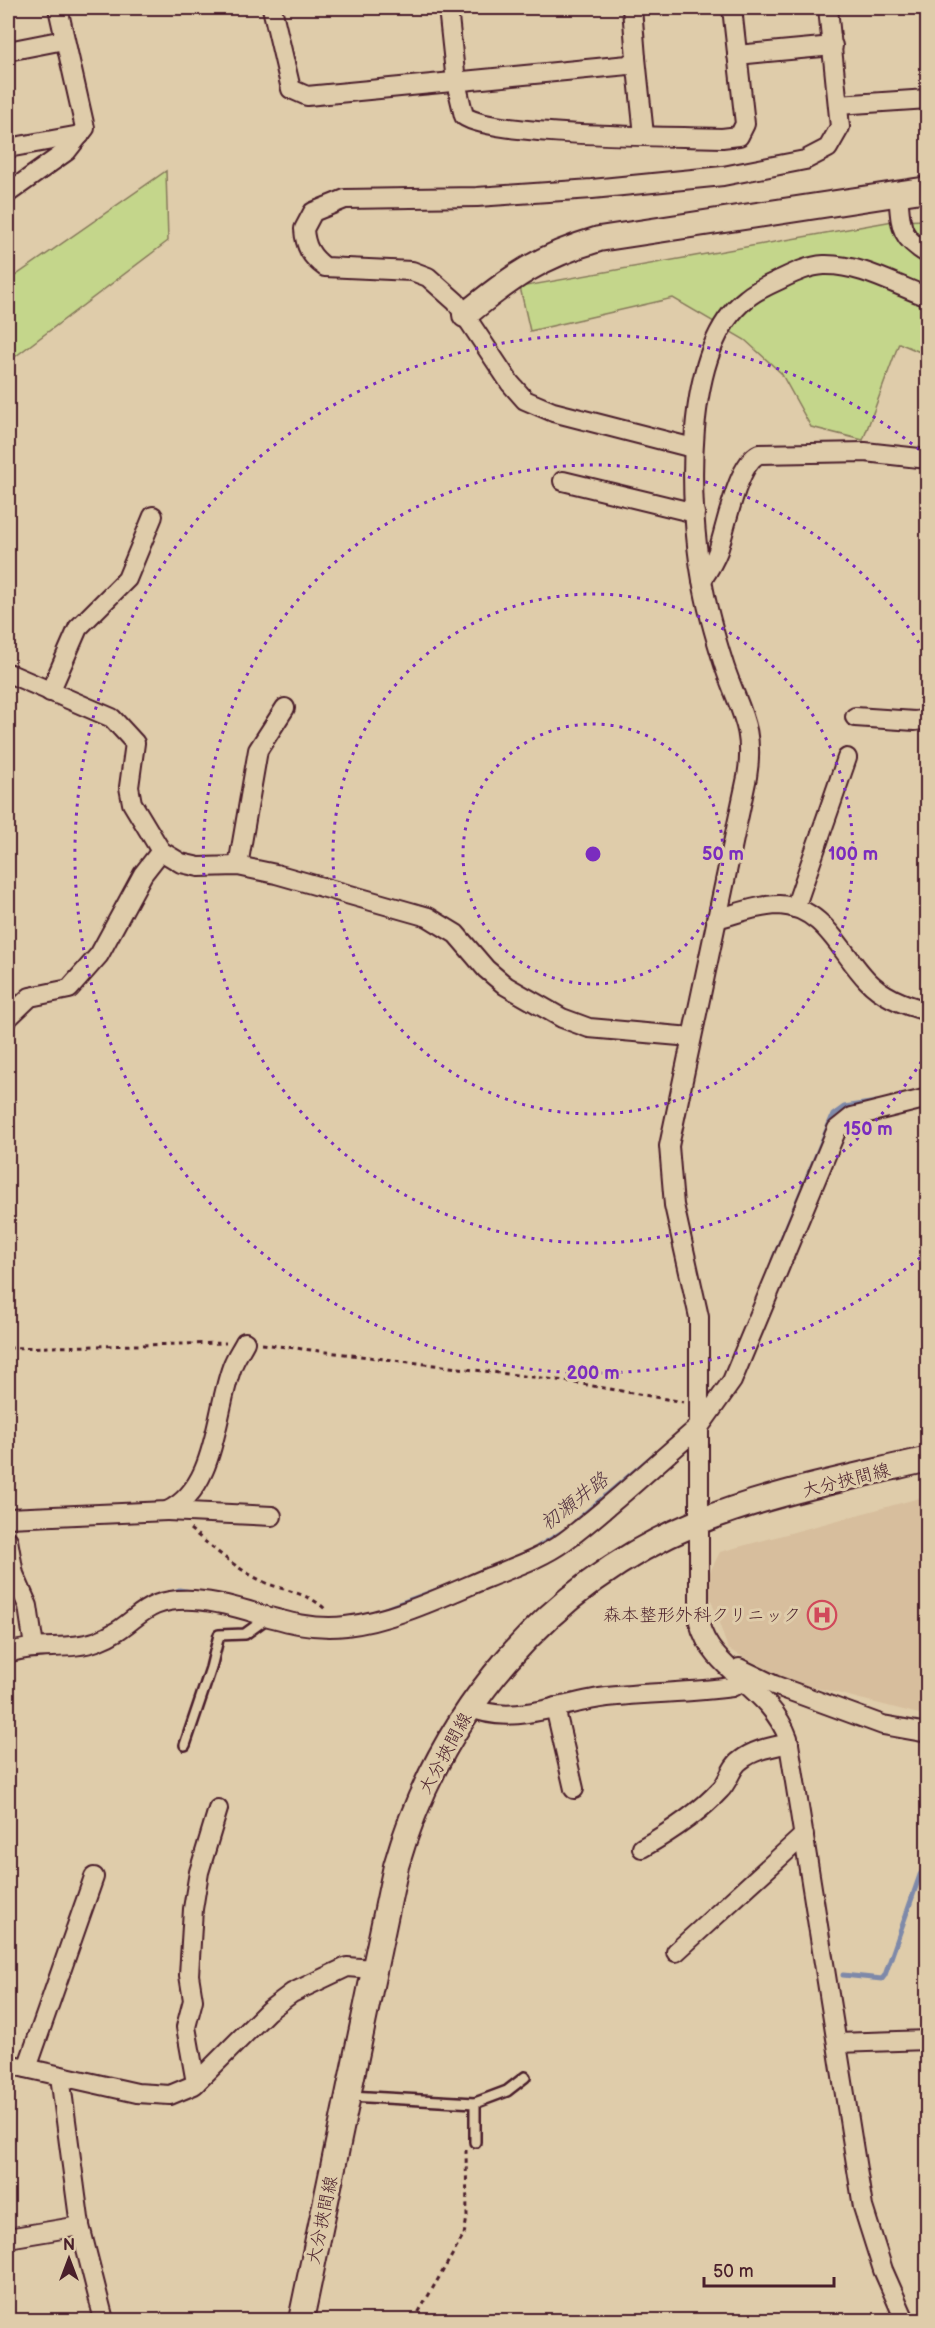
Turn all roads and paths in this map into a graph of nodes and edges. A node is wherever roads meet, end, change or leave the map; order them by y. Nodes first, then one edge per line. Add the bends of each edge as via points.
1 (58, 8) edge
2 (272, 8) edge
3 (448, 8) edge
4 (632, 8) edge
5 (732, 8) edge
6 (828, 8) edge
7 (64, 40) junction
8 (833, 46) junction
9 (8, 51) edge
10 (737, 55) junction
11 (636, 58) junction
12 (456, 82) junction
13 (927, 99) edge
14 (838, 105) junction
15 (80, 135) junction
16 (644, 135) junction
17 (8, 148) edge
18 (927, 189) edge
19 (8, 193) edge
20 (898, 193) junction
21 (927, 254) edge
22 (927, 297) edge
23 (465, 315) junction
24 (693, 448) junction
25 (927, 459) edge
26 (563, 481) dead end
27 (696, 513) junction
28 (153, 516) dead end
29 (702, 580) junction
30 (8, 673) edge
31 (50, 692) junction
32 (285, 708) dead end
33 (855, 717) dead end
34 (927, 719) edge
35 (847, 758) dead end
36 (161, 851) junction
37 (238, 866) junction
38 (795, 908) junction
39 (716, 919) junction
40 (927, 1011) edge
41 (8, 1018) edge
42 (691, 1037) junction
43 (927, 1098) edge
44 (245, 1342) junction
45 (8, 1348) edge
46 (700, 1405) junction
47 (700, 1425) junction
48 (927, 1459) edge
49 (167, 1511) junction
50 (272, 1516) dead end
51 (8, 1518) edge
52 (698, 1522) junction
53 (8, 1540) edge
54 (267, 1618) junction
55 (331, 1627) junction
56 (34, 1647) junction
57 (8, 1653) edge
58 (714, 1653) junction
59 (744, 1681) junction
60 (470, 1707) junction
61 (555, 1707) junction
62 (927, 1733) edge
63 (789, 1743) junction
64 (185, 1745) dead end
65 (573, 1789) dead end
66 (218, 1809) dead end
67 (804, 1835) junction
68 (642, 1848) dead end
69 (94, 1877) dead end
70 (676, 1952) dead end
71 (373, 1969) junction
72 (926, 2041) edge
73 (837, 2043) junction
74 (8, 2064) edge
75 (27, 2068) junction
76 (60, 2076) junction
77 (525, 2077) dead end
78 (196, 2083) junction
79 (347, 2096) junction
80 (475, 2103) junction
81 (475, 2142) dead end
82 (466, 2149) dead end
83 (80, 2226) junction
84 (8, 2238) edge
85 (104, 2320) edge
86 (301, 2320) edge
87 (414, 2320) edge
88 (905, 2320) edge

1 - 7 street
2 - 12 street via 291,89 307,96
3 - 12 street
4 - 11 street
5 - 10 street
6 - 8 street
7 - 9 street
7 - 15 street via 85,128
8 - 10 street
8 - 14 street
10 - 16 street via 745,124 739,136
11 - 12 street via 628,65
11 - 16 street
12 - 16 street via 464,116 471,122 509,129
13 - 14 street
14 - 23 street via 840,127 828,148 805,160 723,176 592,189 477,197 345,199 324,205 307,220 304,229 308,249 325,267 420,273 450,294
15 - 17 street
15 - 19 street via 67,151
18 - 20 main road
20 - 21 street via 902,231
20 - 23 main road via 599,239 556,253 521,271
22 - 24 street via 861,271 824,265 804,268 745,299 729,317 707,365
23 - 24 street via 525,400 553,412
24 - 27 street
25 - 29 street via 844,452 752,457 742,474 718,552
26 - 27 street
27 - 29 street
28 - 31 street via 127,579 78,627
29 - 39 street via 721,654 748,725 750,748
30 - 31 street
31 - 36 street via 112,718 135,743 129,787 132,802
32 - 37 street via 258,750
33 - 34 street
35 - 38 street
36 - 37 street via 181,863 199,867
36 - 41 street via 143,874 99,955 69,989 30,997
37 - 42 street via 342,891 439,922 456,934 506,986 575,1024
38 - 39 street via 770,906
38 - 40 street via 821,922 874,987
39 - 42 street
42 - 46 street via 671,1128 669,1163 674,1205 698,1308
43 - 47 street via 858,1115 837,1129 732,1381
44 - 45 path
44 - 46 path via 565,1381
44 - 49 street via 232,1365 212,1449 196,1483 180,1505
46 - 47 street
47 - 52 street
47 - 55 street via 565,1541 541,1555 430,1601 360,1624
48 - 52 main road, 大分挾間線
49 - 50 street
49 - 51 street
49 - 55 path via 247,1573 306,1596 323,1607
52 - 58 street via 699,1622
52 - 60 main road, 大分挾間線 via 630,1556 573,1595 522,1642
53 - 56 street via 14,1574 28,1606
54 - 55 street
54 - 56 street via 212,1603 165,1600 98,1641
54 - 64 lane via 245,1634 219,1635
56 - 57 street
58 - 59 street
58 - 62 street via 774,1685 883,1725
59 - 61 street via 724,1688 605,1697
59 - 63 street via 778,1715
60 - 61 street via 489,1714
60 - 71 main road, 大分挾間線 via 437,1761 412,1819 391,1887
61 - 65 street
63 - 67 street
63 - 68 street via 761,1749 739,1761 715,1796 684,1822
66 - 78 street via 199,1872 193,1909 189,1975 193,2000 186,2027
67 - 70 street
67 - 73 street
69 - 75 street
71 - 78 street via 346,1967 284,1998
71 - 79 main road, 大分挾間線
72 - 73 street
73 - 88 street via 866,2219
74 - 75 street
75 - 76 street
76 - 78 street via 158,2096 182,2092
76 - 83 street
77 - 80 lane via 507,2091
79 - 80 lane
79 - 86 main road, 大分挾間線
80 - 81 lane
82 - 87 path via 464,2235
83 - 84 street
83 - 85 street

